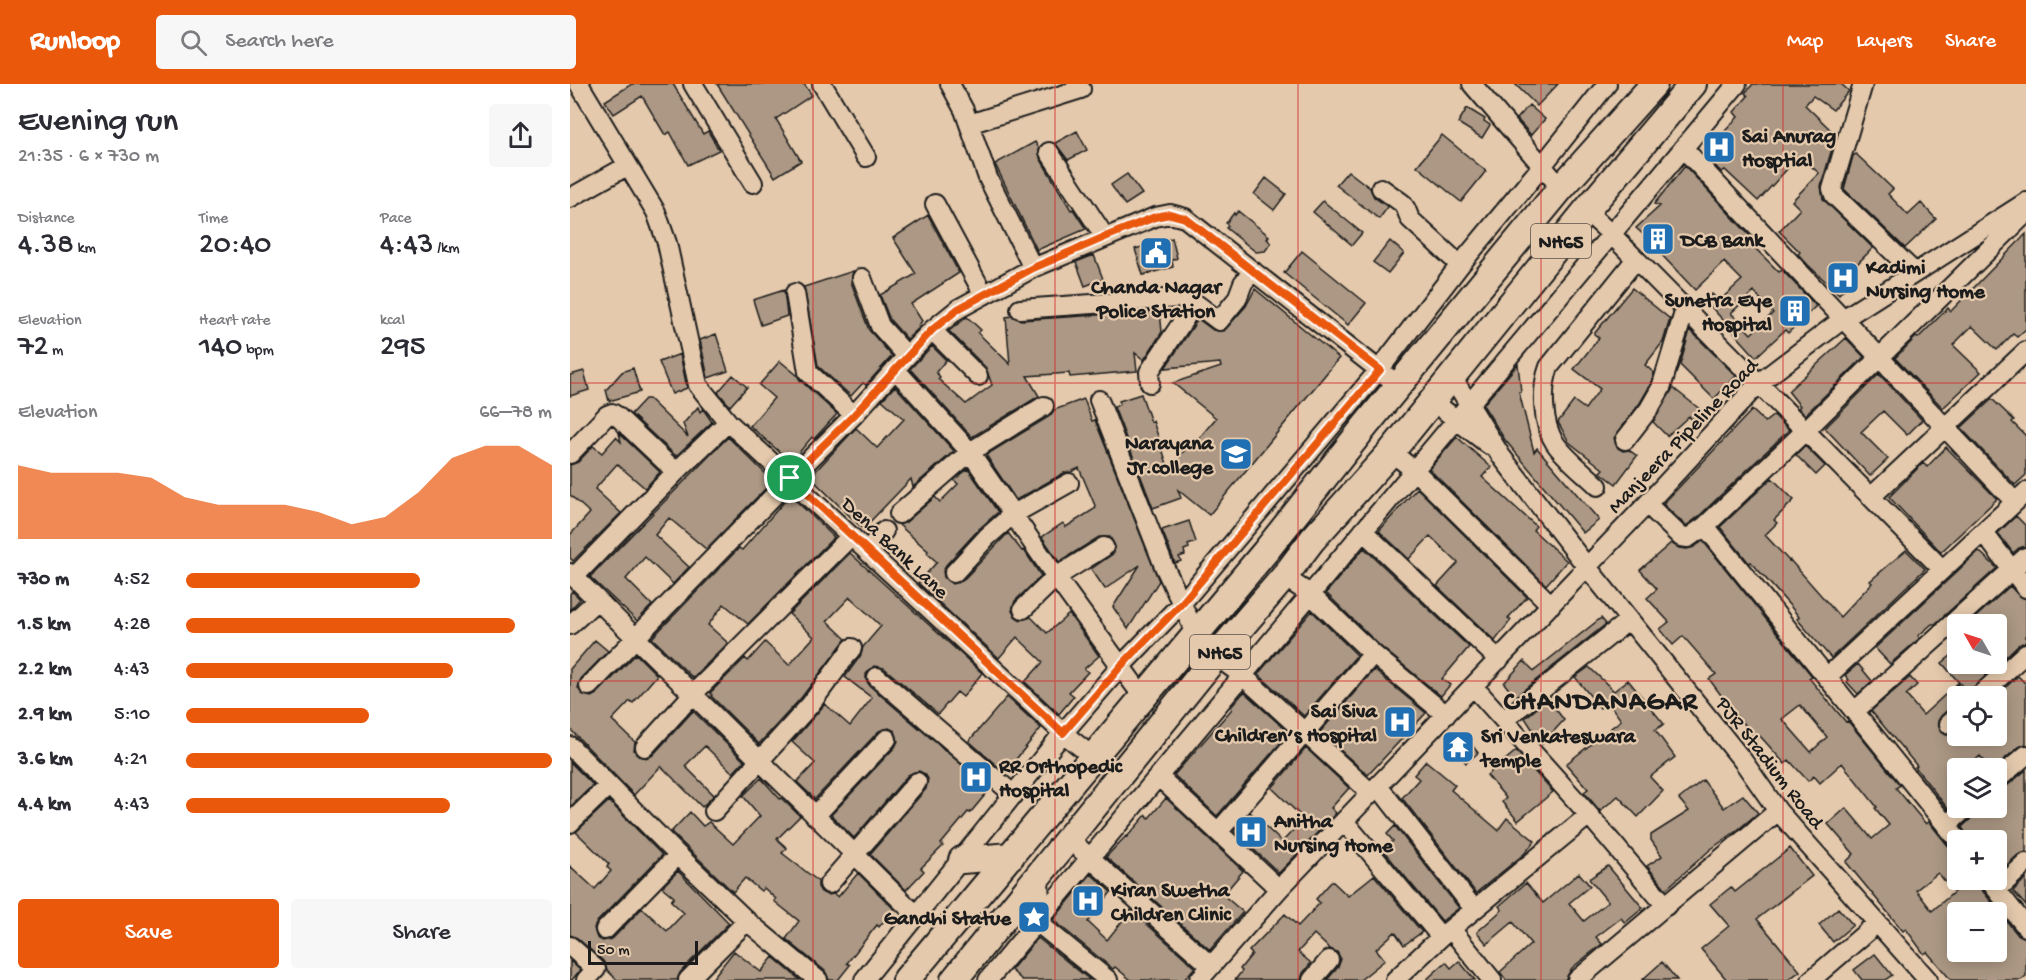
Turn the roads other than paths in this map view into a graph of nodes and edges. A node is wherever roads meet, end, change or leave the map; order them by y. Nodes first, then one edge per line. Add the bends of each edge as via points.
1 (579, 84) edge
2 (693, 84) edge
3 (822, 84) edge
4 (950, 84) edge
5 (1472, 84) edge
6 (1607, 84) edge
7 (1654, 84) edge
8 (1737, 84) edge
9 (1863, 84) edge
10 (1690, 85) edge
11 (1081, 89) dead end
12 (969, 124) junction
13 (1683, 148) junction
14 (1049, 152) dead end
15 (866, 157) dead end
16 (627, 166) junction
17 (1542, 166) junction
18 (753, 183) dead end
19 (1381, 188) dead end
20 (1561, 188) junction
21 (570, 198) edge
22 (2026, 202) edge
23 (935, 204) dead end
24 (1586, 212) junction
25 (2026, 213) edge
26 (1611, 234) junction
27 (1105, 237) junction
28 (1636, 259) junction
29 (1460, 265) junction
30 (1033, 268) junction
31 (1914, 272) junction
32 (1248, 277) junction
33 (862, 278) dead end
34 (795, 293) dead end
35 (984, 295) junction
36 (1195, 303) junction
37 (1020, 309) dead end
38 (1685, 309) junction
39 (1843, 319) junction
40 (932, 330) junction
41 (2026, 351) edge
42 (1880, 357) junction
43 (901, 363) junction
44 (1380, 370) junction
45 (1451, 375) junction
46 (978, 376) dead end
47 (1150, 382) dead end
48 (1759, 383) junction
49 (1398, 387) junction
50 (1431, 399) junction
51 (1099, 400) dead end
52 (1469, 403) junction
53 (1044, 406) dead end
54 (854, 415) junction
55 (1457, 418) junction
56 (729, 422) junction
57 (1945, 427) junction
58 (1805, 431) junction
59 (1625, 440) dead end
60 (970, 452) junction
61 (1390, 452) junction
62 (570, 454) edge
63 (1501, 456) junction
64 (1414, 470) junction
65 (676, 472) junction
66 (790, 478) junction
67 (1069, 483) dead end
68 (1599, 486) dead end
69 (1871, 497) junction
70 (2021, 497) edge
71 (1647, 504) junction
72 (899, 513) dead end
73 (1012, 514) junction
74 (1291, 520) junction
75 (1705, 526) junction
76 (884, 531) dead end
77 (1363, 531) junction
78 (1983, 532) junction
79 (851, 536) junction
80 (1312, 540) junction
81 (1104, 547) dead end
82 (867, 551) junction
83 (2026, 557) edge
84 (1587, 567) junction
85 (1942, 570) junction
86 (2012, 570) junction
87 (954, 573) dead end
88 (572, 575) edge
89 (1056, 577) junction
90 (1284, 577) junction
91 (2026, 588) edge
92 (1310, 594) junction
93 (597, 600) junction
94 (1182, 603) junction
95 (1551, 605) junction
96 (1023, 609) dead end
97 (1629, 620) junction
98 (570, 625) edge
99 (1196, 634) junction
100 (636, 638) junction
101 (852, 648) dead end
102 (2026, 653) edge
103 (1373, 654) junction
104 (1216, 656) junction
105 (1499, 660) junction
106 (1120, 667) junction
107 (1242, 675) junction
108 (1828, 676) junction
109 (877, 678) dead end
110 (589, 686) dead end
111 (1473, 686) junction
112 (1990, 686) edge
113 (693, 694) junction
114 (1143, 697) junction
115 (1855, 711) junction
116 (1446, 715) junction
117 (1504, 720) junction
118 (1305, 732) junction
119 (1063, 733) junction
120 (887, 739) dead end
121 (570, 746) edge
122 (645, 747) dead end
123 (2026, 755) edge
124 (1093, 757) junction
125 (760, 761) junction
126 (2007, 771) edge
127 (1158, 776) junction
128 (917, 782) dead end
129 (609, 785) junction
130 (1374, 790) junction
131 (1014, 795) junction
132 (714, 811) dead end
133 (1778, 811) junction
134 (1589, 815) junction
135 (815, 816) junction
136 (1955, 818) edge
137 (1344, 821) junction
138 (570, 823) edge
139 (1946, 826) junction
140 (1949, 830) edge
141 (1218, 832) junction
142 (1069, 839) junction
143 (854, 854) junction
144 (678, 855) junction
145 (1011, 856) junction
146 (1090, 857) junction
147 (962, 861) junction
148 (2026, 863) edge
149 (2007, 876) edge
150 (1035, 881) junction
151 (829, 884) dead end
152 (1279, 889) junction
153 (1997, 890) edge
154 (1666, 906) junction
155 (1474, 909) junction
156 (917, 916) junction
157 (747, 921) junction
158 (1037, 922) junction
159 (1876, 924) junction
160 (2026, 927) edge
161 (605, 930) dead end
162 (1446, 933) junction
163 (570, 946) edge
164 (1329, 960) dead end
165 (1205, 973) edge
166 (586, 980) edge
167 (688, 980) edge
168 (818, 980) edge
169 (864, 980) edge
170 (906, 980) edge
171 (954, 980) edge
172 (988, 980) edge
173 (1108, 980) edge
174 (1312, 980) edge
175 (1395, 980) edge
176 (1492, 980) edge
177 (1577, 980) edge
178 (1811, 980) edge
179 (1928, 980) edge

1 - 16 street, Dena Bank Lane
2 - 18 street
3 - 15 street
4 - 12 street
5 - 17 street
6 - 17 street
7 - 20 highway, NH65
8 - 13 street
9 - 31 street via 1832,189
10 - 24 highway, NH65
11 - 12 street
12 - 30 street via 988,178
13 - 26 street
13 - 39 street
14 - 27 street
16 - 21 street
16 - 56 street, Dena Bank Lane via 656,212 667,243 698,385
17 - 20 street
17 - 29 street
19 - 29 street via 1401,202 1410,219
20 - 49 highway, NH65
22 - 31 street, Manjeera Pipeline Road
23 - 35 street
24 - 26 street
24 - 45 highway, NH65
25 - 42 street
26 - 28 street
26 - 52 street
27 - 30 street
27 - 32 street via 1155,217 1180,216
28 - 38 street
28 - 68 street via 1549,367 1544,380 1542,395 1550,434
29 - 44 street
30 - 35 street
31 - 39 street, Manjeera Pipeline Road
32 - 36 street via 1219,321
32 - 44 street
33 - 43 street via 880,326
34 - 54 street via 808,372
35 - 40 street
36 - 37 street via 1179,297
36 - 47 street via 1149,372
38 - 48 street
38 - 59 street via 1661,388
39 - 42 street
39 - 48 street, Manjeera Pipeline Road
40 - 43 street
40 - 46 street
41 - 57 street
42 - 57 street
42 - 58 street
43 - 54 street
43 - 60 street
44 - 49 street
44 - 94 street
45 - 50 highway, NH65
45 - 52 street
48 - 58 street
48 - 71 street, Manjeera Pipeline Road
49 - 74 highway, NH65
50 - 55 street
50 - 61 highway, NH65
51 - 94 street
52 - 55 street
52 - 63 street
53 - 60 street
54 - 66 street
55 - 63 street
55 - 64 street
56 - 65 street
56 - 66 street, Dena Bank Lane
57 - 69 street
57 - 70 street
58 - 69 street
58 - 75 street
60 - 72 street
60 - 73 street
61 - 64 street
61 - 80 highway, NH65
62 - 65 street via 612,414
63 - 84 street, PJR Stadium Road
64 - 77 street
64 - 95 street
65 - 88 street
66 - 79 street, Dena Bank Lane
66 - 100 street
67 - 73 street
69 - 85 street
70 - 78 street
71 - 75 street via 1681,537 1688,538
71 - 84 street, Manjeera Pipeline Road
73 - 87 street
73 - 89 street
74 - 80 highway
74 - 99 highway, NH65
75 - 108 street
76 - 82 street
77 - 92 street
77 - 105 street
78 - 85 street
78 - 86 street
79 - 82 street, Dena Bank Lane
79 - 113 street
80 - 90 highway, NH65
81 - 89 street
82 - 119 street, Dena Bank Lane
83 - 86 street
84 - 95 street, Manjeera Pipeline Road
84 - 97 street, PJR Stadium Road
85 - 108 street
86 - 91 street
86 - 115 street
88 - 93 street
89 - 96 street
89 - 106 street
90 - 92 street
90 - 104 highway, NH65
92 - 103 street
92 - 107 street
93 - 98 street
93 - 100 street
94 - 99 street
94 - 106 street
95 - 105 street, Manjeera Pipeline Road
97 - 117 street
97 - 133 street, PJR Stadium Road via 1743,761
99 - 114 highway, NH65
100 - 110 street
100 - 113 street
101 - 125 street via 810,705
102 - 112 street
103 - 116 street
103 - 118 street
104 - 107 street
104 - 142 highway, NH65
105 - 111 street, Manjeera Pipeline Road
106 - 114 street
106 - 119 street
107 - 118 street
107 - 127 street
108 - 115 street
109 - 131 street
111 - 116 street, Manjeera Pipeline Road
111 - 117 street
113 - 122 street
113 - 125 street
114 - 124 highway, NH65
115 - 139 street
116 - 130 street, Manjeera Pipeline Road
117 - 134 street
118 - 130 street
118 - 141 street
119 - 124 street, Dena Bank Lane
119 - 131 street
120 - 135 street
121 - 129 street
123 - 126 street
124 - 145 highway, NH65
125 - 132 street
125 - 135 street
127 - 141 street
127 - 146 street
128 - 143 street
129 - 138 street
129 - 144 street
130 - 137 street, Manjeera Pipeline Road
130 - 155 street
131 - 147 street
133 - 154 street
133 - 159 street, PJR Stadium Road
134 - 154 street
134 - 155 street
135 - 143 street
136 - 139 street
137 - 152 street, Manjeera Pipeline Road
137 - 162 street
139 - 140 street
141 - 152 street
142 - 146 street
142 - 150 highway, NH65
143 - 151 street
143 - 156 street
144 - 157 street
144 - 161 street
145 - 147 highway
145 - 170 highway, NH65
146 - 158 street
146 - 165 street
147 - 156 street
148 - 149 street
150 - 158 highway
150 - 171 highway, NH65
152 - 165 street, Manjeera Pipeline Road
153 - 160 street
154 - 177 street
155 - 162 street
156 - 169 street
157 - 167 street
157 - 168 street
158 - 172 street
158 - 173 street
159 - 178 street
159 - 179 street, PJR Stadium Road
162 - 175 street
162 - 176 street
163 - 166 street via 596,969
164 - 174 street

